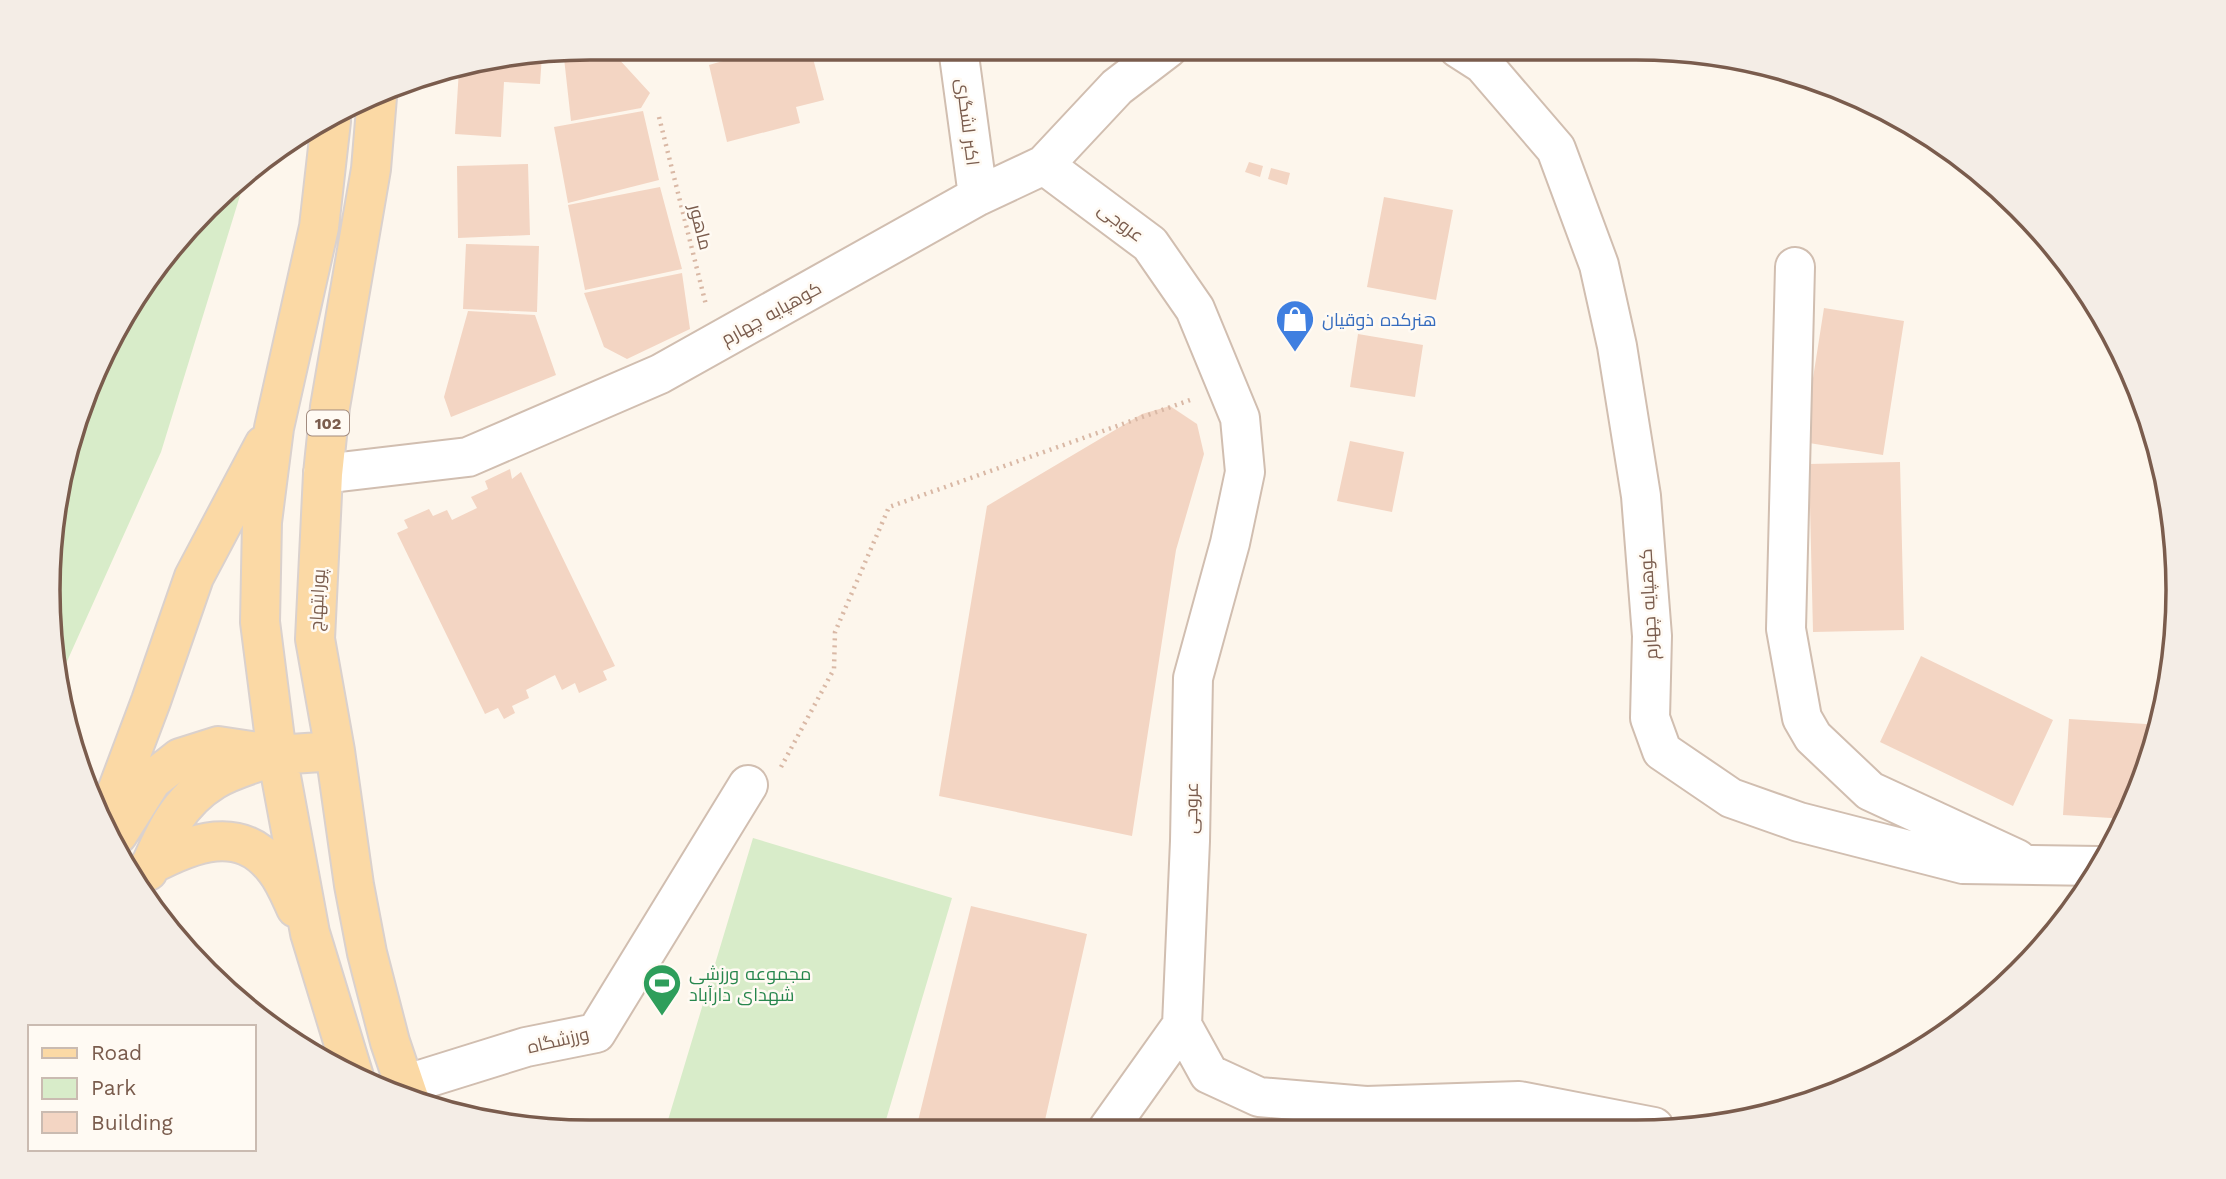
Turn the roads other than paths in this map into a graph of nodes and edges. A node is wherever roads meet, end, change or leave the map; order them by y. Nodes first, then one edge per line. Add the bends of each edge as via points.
1 (960, 60) edge
2 (1152, 60) edge
3 (1477, 60) edge
4 (376, 105) edge
5 (330, 128) edge
6 (1044, 165) junction
7 (978, 196) junction
8 (1795, 267) dead end
9 (330, 407) junction
10 (274, 428) junction
11 (323, 474) junction
12 (335, 751) junction
13 (277, 755) junction
14 (748, 785) road end
15 (109, 812) edge
16 (119, 832) edge
17 (2028, 864) junction
18 (2088, 866) edge
19 (146, 874) edge
20 (310, 933) junction
21 (1182, 1025) junction
22 (349, 1062) edge
23 (404, 1085) edge
24 (414, 1089) edge
25 (1114, 1120) edge
26 (1617, 1120) edge

1 - 7 street, اکبر لشگری
2 - 6 street, کوهپایه چهارم via 1117,87
3 - 17 street, کوهپایه چهارم via 1556,149 1599,265 1617,346 1640,496 1652,636 1650,718 1662,751 1731,798 1799,821 1963,864
4 - 9 main road, پورابتهاج / 102 via 371,169
5 - 10 main road via 319,227
6 - 7 street, کوهپایه چهارم
6 - 21 street, عروجی via 1150,244 1195,309 1240,418 1245,472 1193,678
7 - 11 street, کوهپایه چهارم via 660,374 468,457
8 - 17 street via 1786,629 1802,718 1813,737 1870,791
9 - 10 main road via 307,441 288,440
9 - 11 main road, پورابتهاج / 102
10 - 13 main road via 262,522 260,622
10 - 15 main road via 194,577
11 - 12 main road, پورابتهاج / 102 via 314,639
12 - 13 main road
12 - 23 main road, پورابتهاج / 102 via 367,953
13 - 16 main road via 218,747 180,758 152,780
13 - 19 main road via 215,779 187,800 163,833
13 - 20 main road
14 - 24 street, ورزشگاه via 596,1033 526,1047
17 - 18 street, کوهپایه چهارم
19 - 20 main road via 182,848 219,840 240,842 276,870
20 - 22 main road
21 - 25 street
21 - 26 street via 1209,1074 1259,1097 1366,1106 1518,1101

